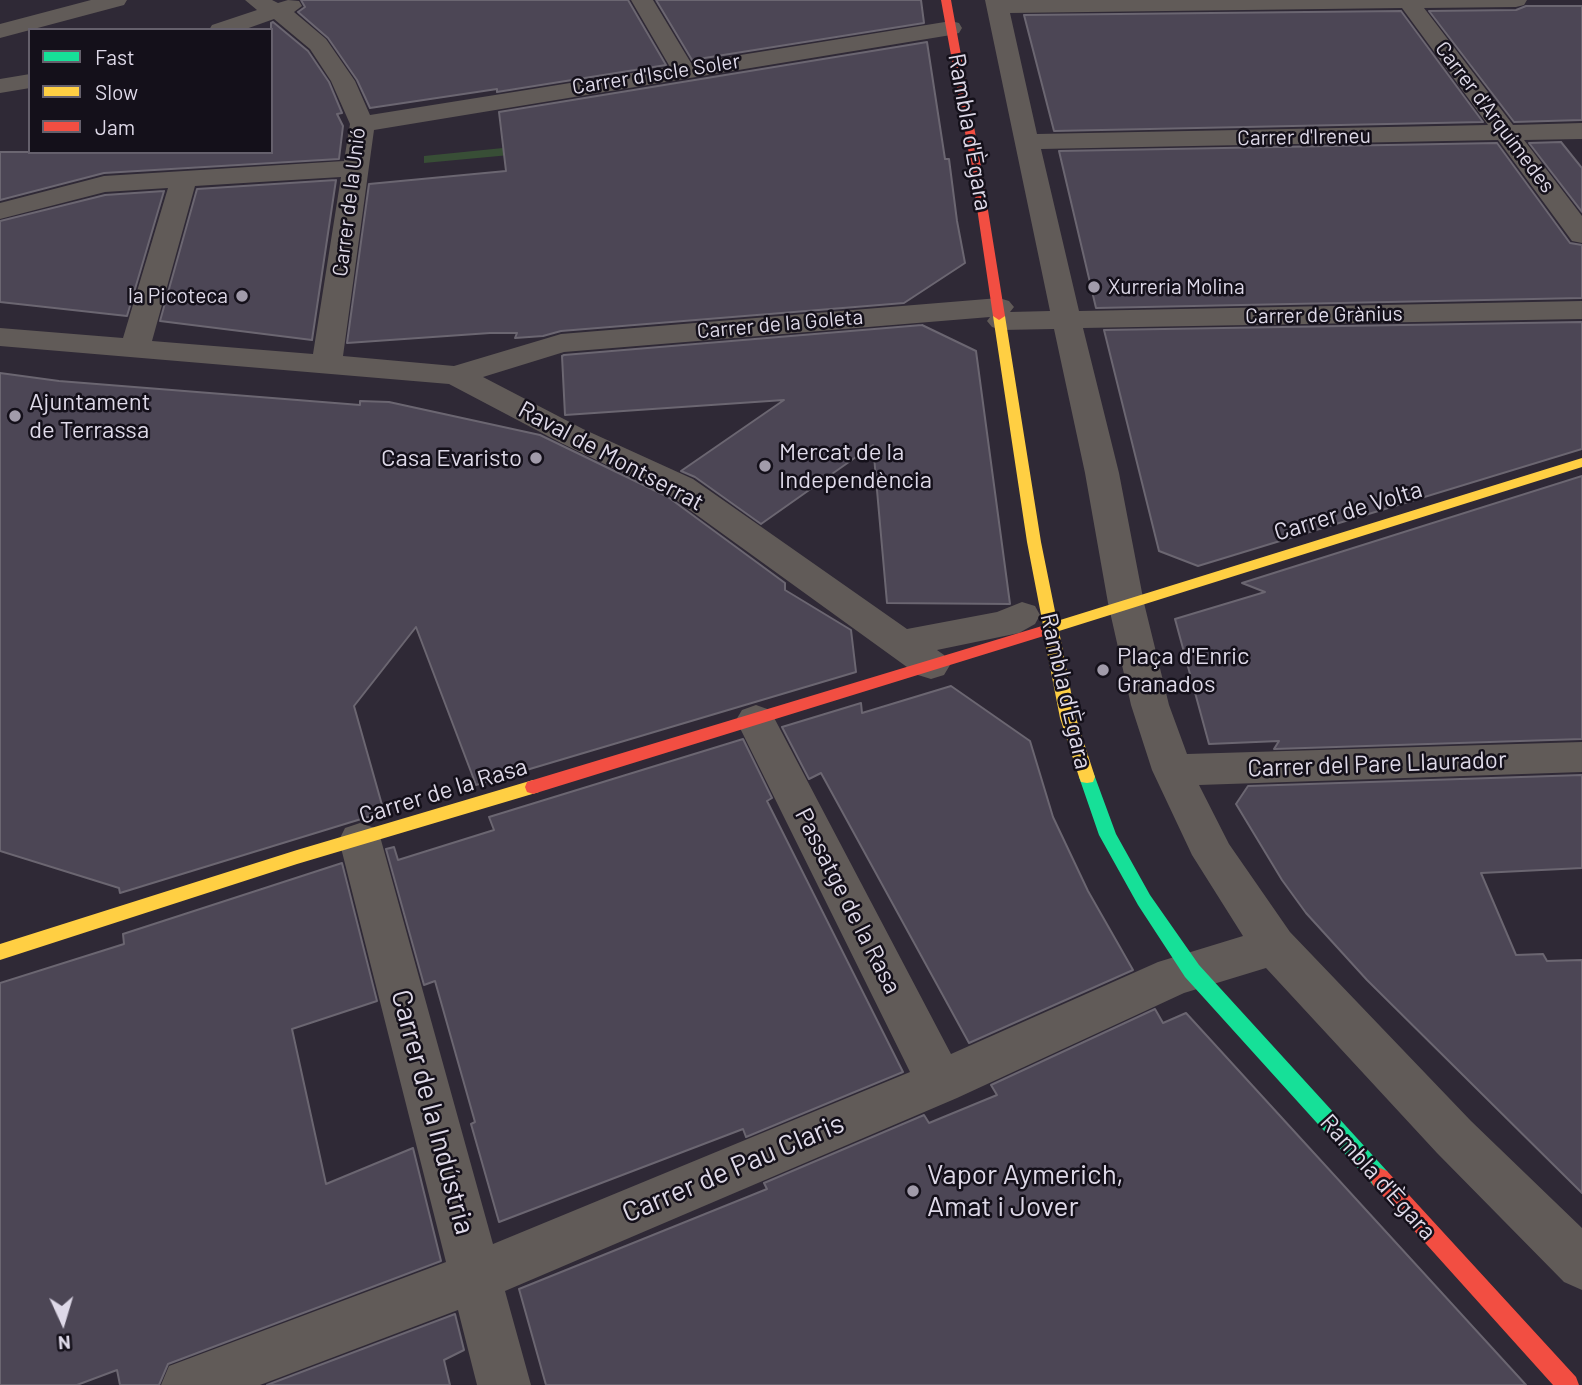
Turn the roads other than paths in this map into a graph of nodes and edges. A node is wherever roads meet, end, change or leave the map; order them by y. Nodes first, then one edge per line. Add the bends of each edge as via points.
1 (116, 0) edge
2 (309, 0) edge
3 (642, 0) edge
4 (946, 0) edge
5 (1516, 0) edge
6 (1407, 1) edge
7 (997, 3) edge
8 (266, 5) edge
9 (55, 7) edge
10 (951, 27) junction
11 (224, 28) edge
12 (0, 31) edge
13 (683, 69) junction
14 (28, 81) edge
15 (0, 86) edge
16 (362, 124) junction
17 (1582, 131) edge
18 (1508, 133) junction
19 (1026, 142) junction
20 (355, 168) junction
21 (184, 180) junction
22 (0, 211) edge
23 (1582, 235) edge
24 (1582, 310) edge
25 (1000, 314) junction
26 (1066, 320) junction
27 (0, 337) edge
28 (561, 343) joint
29 (135, 348) junction
30 (327, 364) junction
31 (456, 374) junction
32 (1582, 462) edge
33 (1126, 603) junction
34 (1036, 621) junction
35 (911, 661) junction
36 (756, 720) junction
37 (1582, 757) edge
38 (1172, 770) junction
39 (360, 840) junction
40 (1274, 946) junction
41 (0, 952) edge
42 (1192, 971) junction
43 (940, 1082) junction
44 (1582, 1264) edge
45 (476, 1277) junction
46 (188, 1385) edge
47 (504, 1385) edge
48 (1568, 1385) edge

1 - 9 street
2 - 8 street
3 - 13 street
4 - 10 street, Rambla d'Ègara
5 - 6 street
6 - 7 street
6 - 18 street, Carrer d'Arquímedes
7 - 19 street, Rambla d'Ègara
8 - 11 street
8 - 16 street, Carrer de la Unió via 318,44 343,81
9 - 12 street
10 - 13 street, Carrer d'Iscle Soler
10 - 25 street, Rambla d'Ègara
13 - 16 street, Carrer d'Iscle Soler
14 - 15 street
16 - 20 street, Carrer de la Unió
17 - 18 street, Carrer d'Ireneu
18 - 19 street, Carrer d'Ireneu
18 - 23 street, Carrer d'Arquímedes
19 - 26 street, Rambla d'Ègara
20 - 21 street
20 - 30 street, Carrer de la Unió
21 - 22 street via 104,184
21 - 29 street
24 - 26 street, Carrer de Grànius
25 - 26 street, Carrer de Grànius
25 - 28 street, Carrer de la Goleta
25 - 34 street, Rambla d'Ègara via 1034,542
26 - 33 street, Rambla d'Ègara
27 - 29 street, Raval de Montserrat
28 - 31 street, Raval de Montserrat
29 - 30 street, Raval de Montserrat
30 - 31 street, Raval de Montserrat
31 - 35 street, Raval de Montserrat via 681,487 865,616
32 - 33 street, Carrer de Volta
33 - 34 street
33 - 38 street, Rambla d'Ègara via 1150,705
34 - 35 street via 1006,624
34 - 42 street, Rambla d'Ègara via 1108,835 1144,900
35 - 36 street, Carrer de la Rasa
36 - 39 street, Carrer de la Rasa
36 - 43 street, Passatge de la Rasa
37 - 38 street, Carrer del Pare Llaurador
38 - 40 street, Rambla d'Ègara via 1213,855
39 - 41 street, Carrer de la Rasa
39 - 45 street, Carrer de la Indústria
40 - 42 street, Carrer de Pau Claris
40 - 44 street, Rambla d'Ègara via 1454,1137
42 - 43 street, Carrer de Pau Claris
42 - 48 street, Rambla d'Ègara
43 - 45 street, Carrer de Pau Claris
45 - 46 street, Carrer de Pau Claris
45 - 47 street, Carrer de la Indústria

